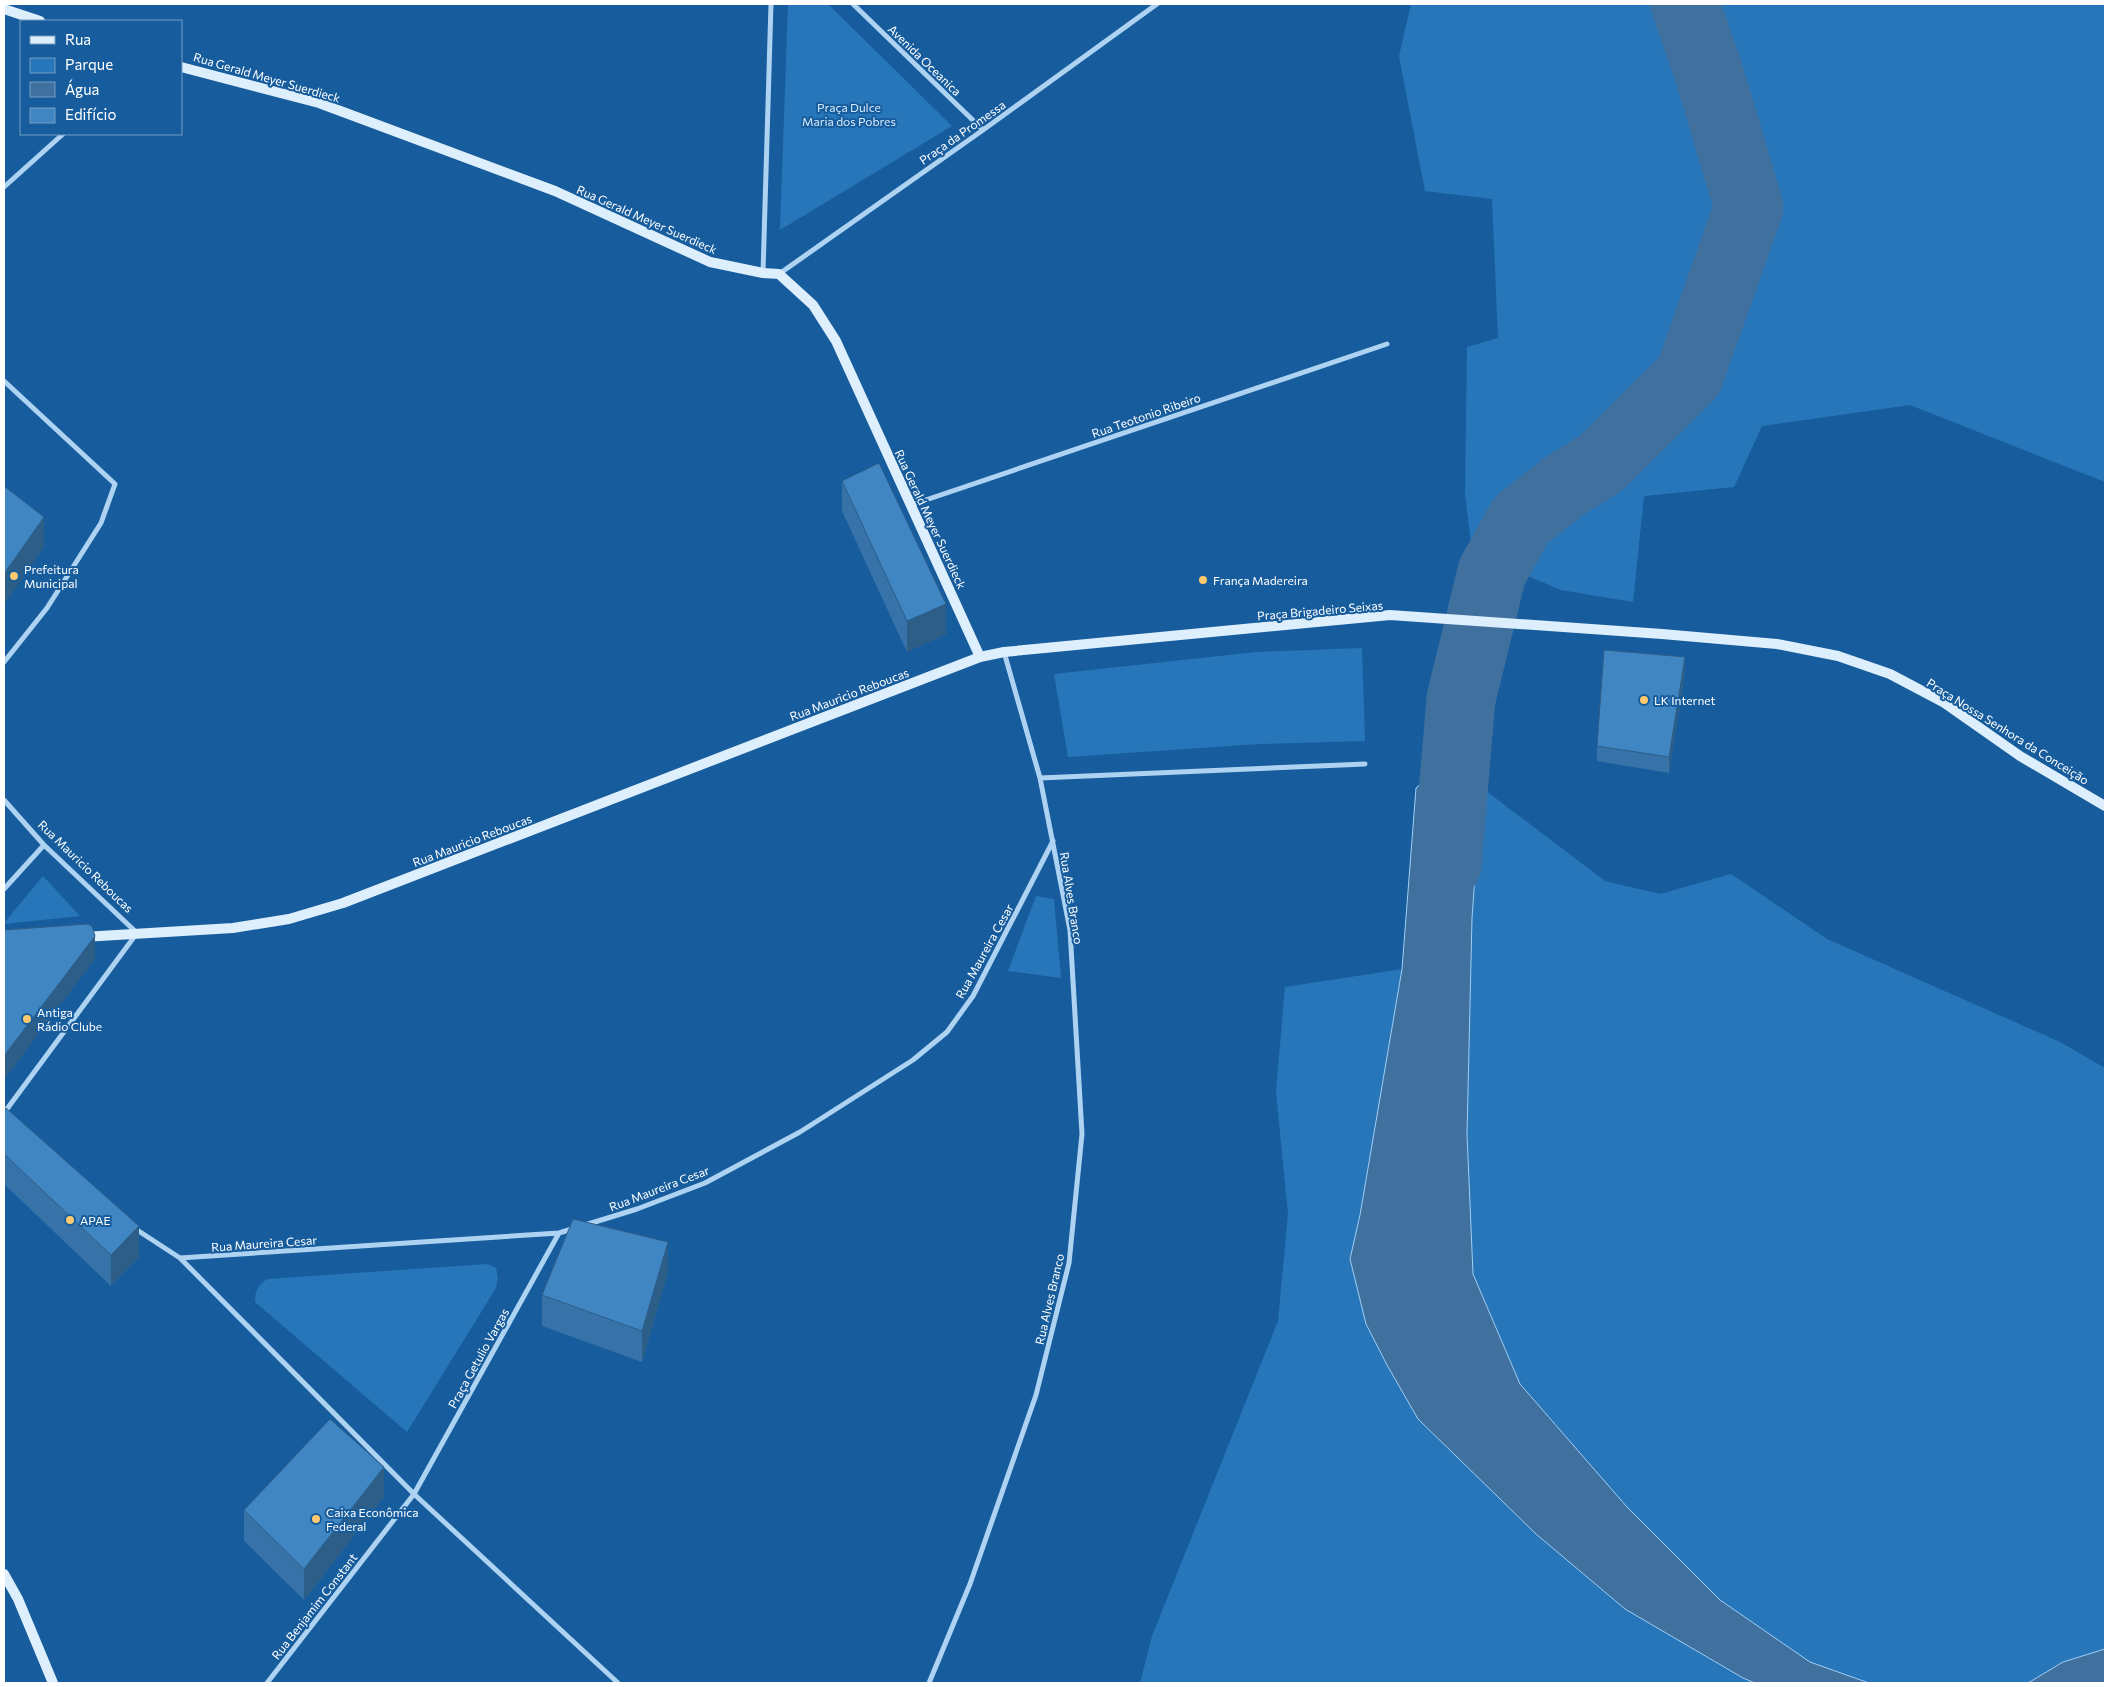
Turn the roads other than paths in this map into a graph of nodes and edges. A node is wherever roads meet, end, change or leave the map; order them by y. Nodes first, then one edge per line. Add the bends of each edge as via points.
1 (771, 4) edge
2 (854, 4) edge
3 (1156, 4) edge
4 (4, 9) edge
5 (37, 20) edge
6 (182, 67) edge
7 (983, 130) junction
8 (61, 135) edge
9 (4, 187) edge
10 (763, 273) junction
11 (778, 274) junction
12 (1387, 344) dead end
13 (4, 381) edge
14 (911, 505) junction
15 (1662, 634) joint
16 (1004, 652) junction
17 (980, 656) junction
18 (4, 662) edge
19 (1365, 764) dead end
20 (1040, 778) junction
21 (4, 800) edge
22 (2105, 806) edge
23 (1053, 841) junction
24 (44, 845) junction
25 (4, 889) edge
26 (137, 933) junction
27 (70, 938) edge
28 (4, 1113) edge
29 (132, 1226) edge
30 (559, 1233) junction
31 (180, 1258) junction
32 (414, 1494) junction
33 (4, 1574) edge
34 (53, 1683) edge
35 (267, 1683) edge
36 (618, 1683) edge
37 (929, 1683) edge

1 - 10 street
2 - 7 street, Avenida Oceanica
3 - 7 street, Praça da Promessa
4 - 5 street
6 - 10 street, Rua Gerald Meyer Suerdieck via 318,103 555,191 710,262
7 - 11 street, Praça da Promessa
8 - 9 street
10 - 11 street, Rua Gerald Meyer Suerdieck
11 - 14 street, Rua Gerald Meyer Suerdieck via 813,305 836,341
12 - 14 street, Rua Teotonio Ribeiro
13 - 18 street via 115,484 101,523 47,608
14 - 17 street, Rua Gerald Meyer Suerdieck
15 - 16 street, Praça Brigadeiro Seixas via 1390,615
15 - 22 street, Praça Nossa Senhora da Conceição via 1777,644 1838,656 1890,674 1943,702 2020,756
16 - 17 street, Praça Brigadeiro Seixas
16 - 20 street
17 - 26 street, Rua Mauricio Reboucas via 343,903 289,918 233,928
19 - 20 street
20 - 23 street
21 - 24 street, Rua Mauricio Reboucas
23 - 30 street, Rua Maureira Cesar via 973,996 947,1032 913,1060 800,1132 705,1183 637,1209
23 - 37 street, Rua Alves Branco via 1070,930 1082,1134 1069,1263 1036,1395 970,1584
24 - 25 street
24 - 26 street, Rua Mauricio Reboucas
26 - 27 street
26 - 28 street
29 - 31 street
30 - 31 street, Rua Maureira Cesar
30 - 32 street, Praça Getulio Vargas
31 - 32 street
32 - 35 street, Rua Benjamim Constant
32 - 36 street
33 - 34 street

